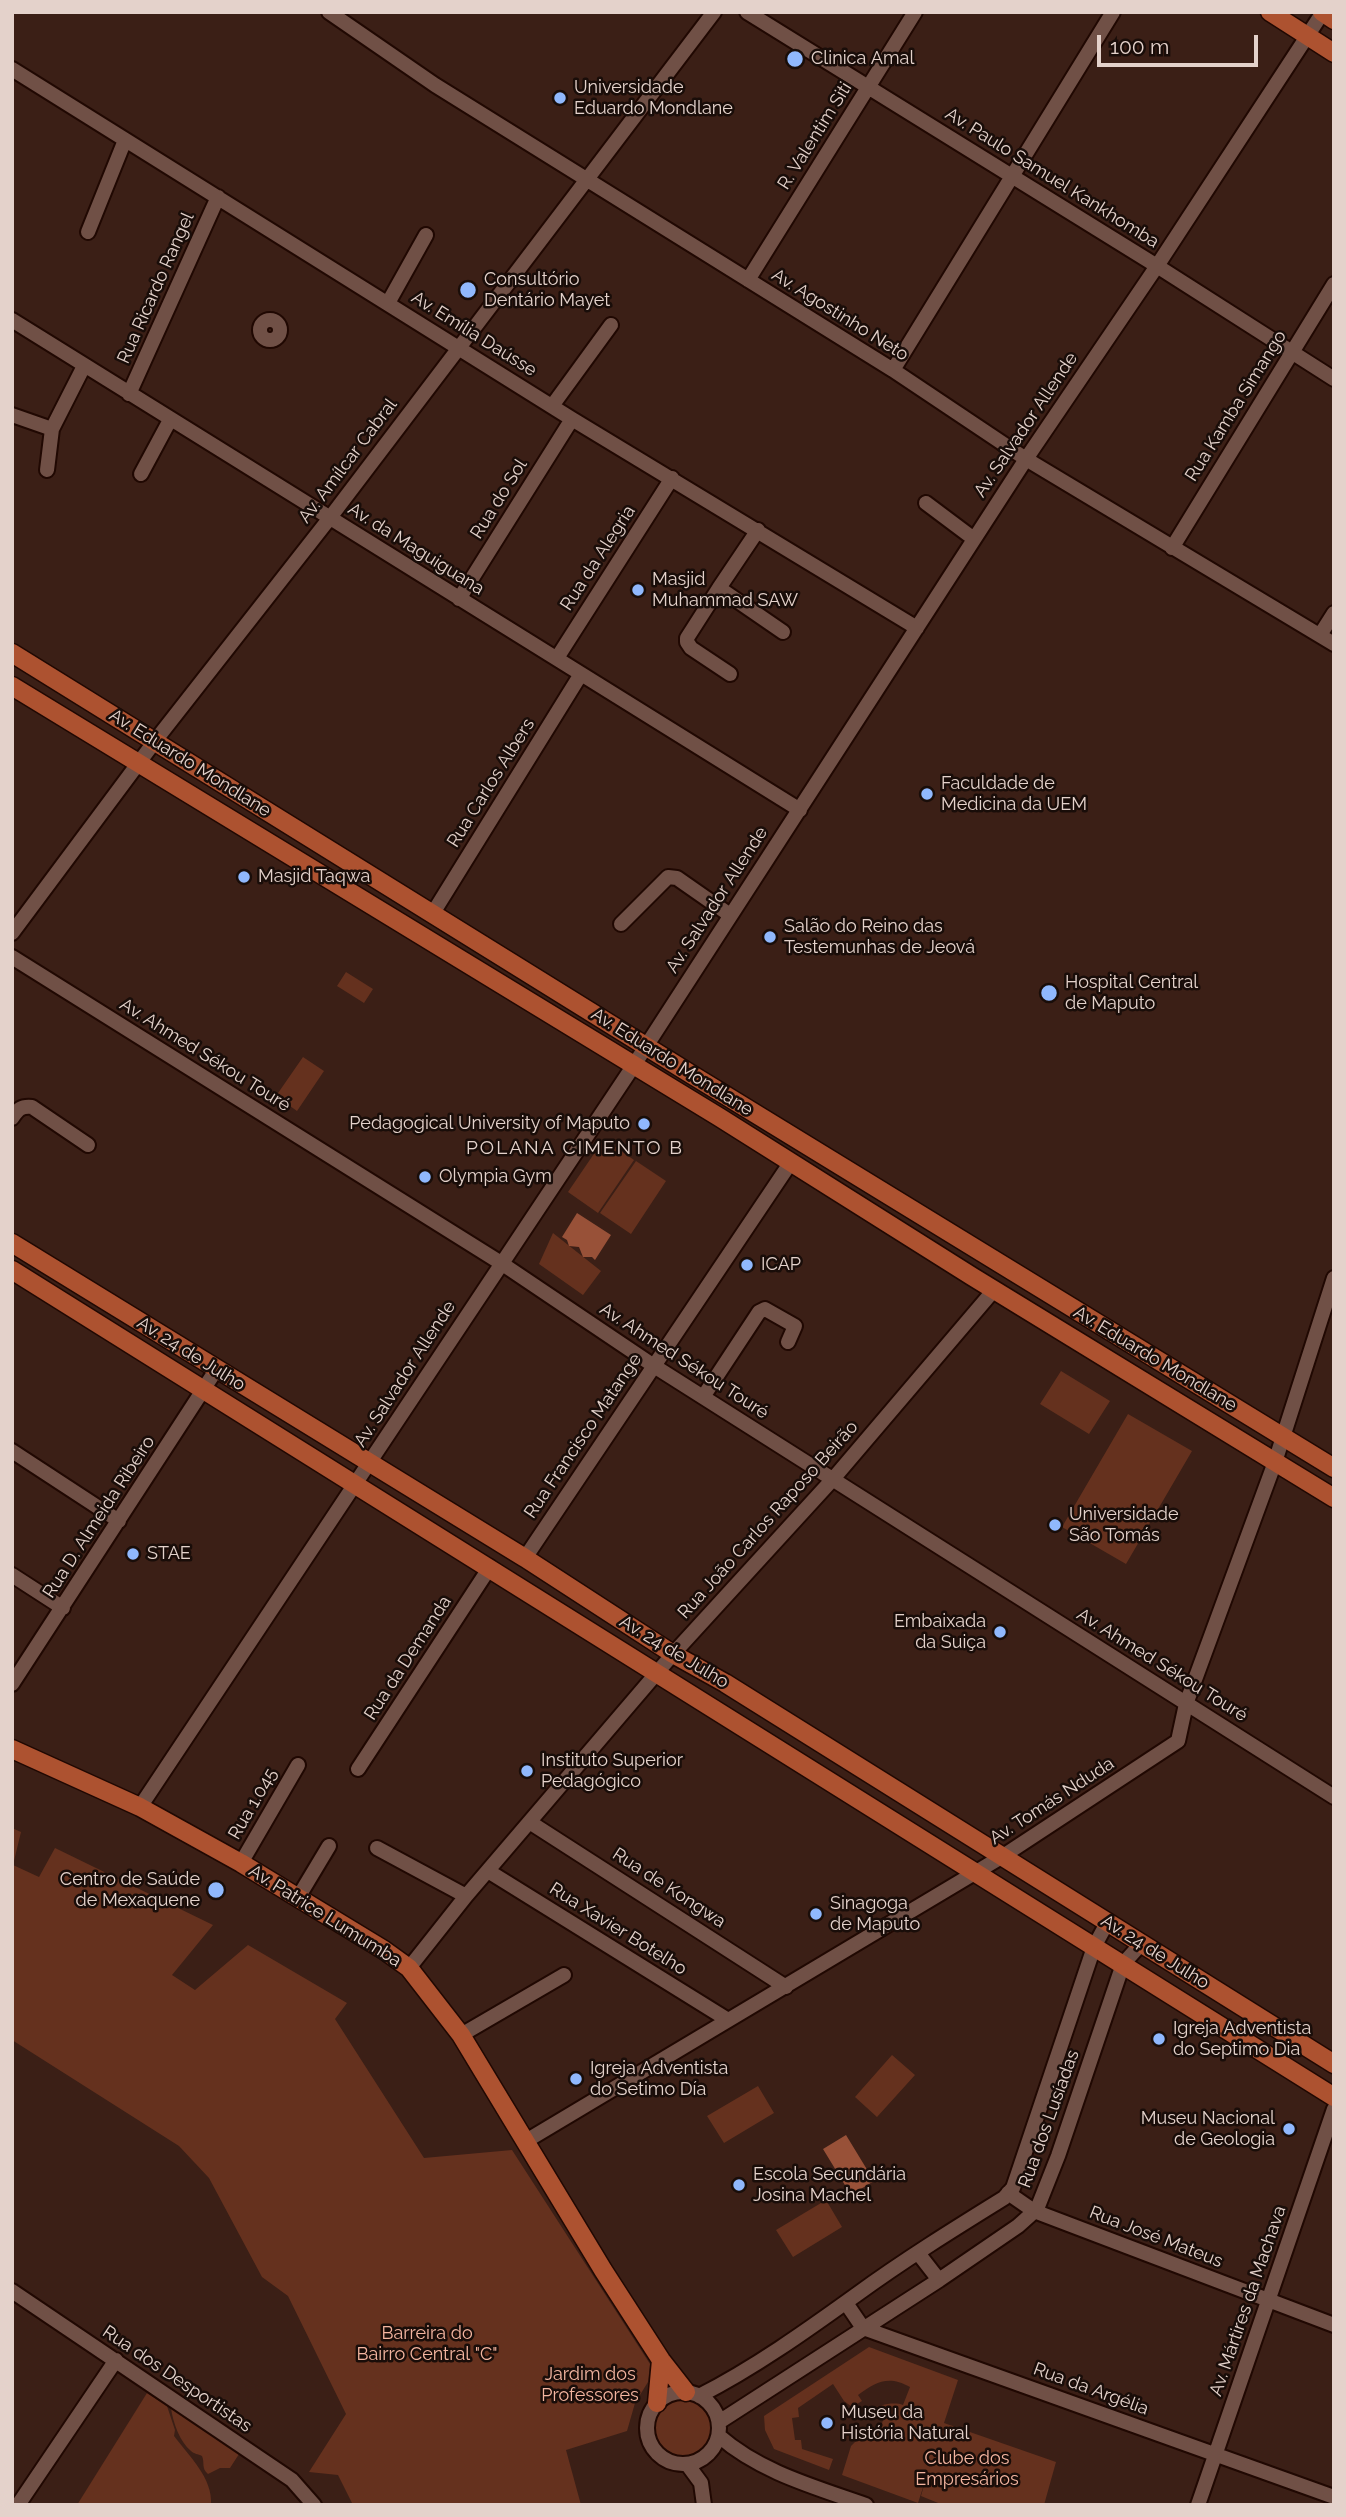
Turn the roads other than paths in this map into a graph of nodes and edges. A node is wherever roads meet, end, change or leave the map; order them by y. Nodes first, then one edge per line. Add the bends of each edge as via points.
1 (329, 12) edge
2 (714, 12) edge
3 (747, 12) edge
4 (915, 12) edge
5 (1113, 12) edge
6 (1270, 12) edge
7 (1322, 12) edge
8 (1334, 20) edge
9 (1307, 36) junction
10 (1334, 53) edge
11 (12, 69) edge
12 (869, 86) junction
13 (125, 140) junction
14 (1013, 177) junction
15 (586, 178) junction
16 (218, 197) junction
17 (88, 232) dead end
18 (426, 235) dead end
19 (1157, 266) junction
20 (748, 280) junction
21 (1334, 284) edge
22 (388, 303) junction
23 (12, 320) edge
24 (611, 325) dead end
25 (458, 347) junction
26 (1292, 353) junction
27 (84, 366) junction
28 (893, 370) junction
29 (1334, 379) edge
30 (129, 394) junction
31 (552, 406) junction
32 (12, 415) edge
33 (572, 419) junction
34 (170, 420) junction
35 (52, 429) junction
36 (1026, 459) junction
37 (47, 470) dead end
38 (141, 474) dead end
39 (672, 478) junction
40 (926, 503) dead end
41 (329, 519) junction
42 (758, 530) junction
43 (974, 540) junction
44 (1172, 548) junction
45 (719, 588) junction
46 (459, 598) junction
47 (1334, 613) edge
48 (917, 628) junction
49 (783, 632) dead end
50 (1320, 635) junction
51 (1334, 644) edge
52 (12, 653) edge
53 (557, 658) junction
54 (581, 674) junction
55 (730, 674) dead end
56 (12, 686) edge
57 (155, 741) junction
58 (139, 765) junction
59 (800, 810) junction
60 (433, 913) junction
61 (730, 915) junction
62 (621, 924) dead end
63 (12, 933) edge
64 (12, 957) edge
65 (645, 1046) junction
66 (634, 1065) junction
67 (12, 1118) edge
68 (88, 1146) dead end
69 (790, 1162) junction
70 (12, 1243) edge
71 (501, 1263) junction
72 (12, 1270) edge
73 (1334, 1278) edge
74 (994, 1290) junction
75 (788, 1342) dead end
76 (654, 1366) junction
77 (216, 1370) junction
78 (204, 1390) junction
79 (702, 1397) junction
80 (1283, 1437) junction
81 (12, 1451) edge
82 (1275, 1462) junction
83 (370, 1463) junction
84 (1334, 1468) edge
85 (833, 1479) junction
86 (356, 1483) junction
87 (1334, 1497) edge
88 (119, 1521) junction
89 (525, 1558) junction
90 (490, 1567) junction
91 (12, 1575) edge
92 (62, 1608) junction
93 (673, 1654) junction
94 (657, 1673) junction
95 (12, 1684) edge
96 (1186, 1704) junction
97 (12, 1749) edge
98 (298, 1765) dead end
99 (358, 1769) dead end
100 (1334, 1797) edge
101 (139, 1807) junction
102 (531, 1823) junction
103 (329, 1846) dead end
104 (377, 1848) dead end
105 (1003, 1856) junction
106 (241, 1863) junction
107 (488, 1871) junction
108 (974, 1872) junction
109 (299, 1896) junction
110 (466, 1896) junction
111 (1107, 1923) junction
112 (1141, 1944) junction
113 (1094, 1947) junction
114 (409, 1968) junction
115 (1121, 1972) junction
116 (564, 1975) dead end
117 (786, 1987) junction
118 (728, 2020) junction
119 (461, 2035) junction
120 (1334, 2064) edge
121 (1334, 2097) edge
122 (1334, 2109) edge
123 (527, 2141) junction
124 (1008, 2193) junction
125 (1034, 2211) junction
126 (918, 2253) junction
127 (939, 2280) junction
128 (12, 2291) edge
129 (850, 2300) junction
130 (1269, 2301) junction
131 (1334, 2325) edge
132 (863, 2328) junction
133 (116, 2360) junction
134 (661, 2360) junction
135 (693, 2394) junction
136 (657, 2403) junction
137 (719, 2429) junction
138 (1216, 2454) junction
139 (706, 2456) junction
140 (687, 2464) junction
141 (701, 2483) junction
142 (1334, 2497) edge
143 (18, 2505) edge
144 (314, 2505) edge
145 (704, 2505) edge
146 (866, 2505) edge
147 (1198, 2505) edge

1 - 15 street, Av. Agostinho Neto via 435,85
2 - 15 street, Av. Amílcar Cabral
3 - 12 street, Av. Paulo Samuel Kankhomba
4 - 12 street, R. Valentim Siti
5 - 14 street
6 - 9 main road
7 - 8 main road
7 - 9 street, Av. Salvador Allende
9 - 10 main road
9 - 19 street, Av. Salvador Allende
11 - 13 street, Av. Emília Daússe
12 - 14 street, Av. Paulo Samuel Kankhomba
12 - 20 street, R. Valentim Siti
13 - 16 street, Av. Emília Daússe
13 - 17 street
14 - 19 street, Av. Paulo Samuel Kankhomba
14 - 28 street
15 - 20 street, Av. Agostinho Neto
15 - 25 street, Av. Amílcar Cabral
16 - 22 street, Av. Emília Daússe
16 - 30 street, Rua Ricardo Rangel
18 - 22 street
19 - 26 street, Av. Paulo Samuel Kankhomba
19 - 36 street, Av. Salvador Allende
20 - 28 street, Av. Agostinho Neto
21 - 26 street, Rua Kamba Simango
22 - 25 street, Av. Emília Daússe
23 - 27 street, Av. da Maguiguana
24 - 31 street
25 - 31 street, Av. Emília Daússe
25 - 41 street, Av. Amílcar Cabral
26 - 29 street, Av. Paulo Samuel Kankhomba
26 - 44 street, Rua Kamba Simango
27 - 30 street, Av. da Maguiguana
27 - 35 street
28 - 36 street, Av. Agostinho Neto
30 - 34 street, Av. da Maguiguana
31 - 33 street, Av. Emília Daússe
32 - 35 street
33 - 39 street, Av. Emília Daússe
33 - 46 street, Rua do Sol
34 - 38 street
34 - 41 street, Av. da Maguiguana
35 - 37 street
36 - 43 street, Av. Salvador Allende
36 - 44 street, Av. Agostinho Neto
39 - 42 street, Av. Emília Daússe
39 - 53 street, Rua da Alegria
40 - 43 street
41 - 46 street, Av. da Maguiguana
41 - 57 street, Av. Amílcar Cabral
42 - 45 street
42 - 48 street, Av. Emília Daússe
43 - 48 street, Av. Salvador Allende
44 - 50 street, Av. Agostinho Neto
45 - 49 street
45 - 55 street via 687,642
46 - 53 street, Av. da Maguiguana
47 - 50 street
48 - 59 street, Av. Salvador Allende
50 - 51 street, Av. Agostinho Neto
52 - 57 main road, Av. Eduardo Mondlane
53 - 54 street, Av. da Maguiguana
54 - 59 street, Av. da Maguiguana
54 - 60 street, Rua Carlos Albers
56 - 58 main road, Av. Eduardo Mondlane
57 - 58 street, Av. Amílcar Cabral
57 - 60 main road, Av. Eduardo Mondlane
58 - 63 street, Av. Amílcar Cabral
58 - 66 main road, Av. Eduardo Mondlane
59 - 61 street, Av. Salvador Allende
60 - 65 main road, Av. Eduardo Mondlane
61 - 62 street via 677,878 668,877
61 - 65 street, Av. Salvador Allende
64 - 71 street, Av. Ahmed Sékou Touré
65 - 66 street, Av. Salvador Allende
65 - 80 main road, Av. Eduardo Mondlane
66 - 69 main road, Av. Eduardo Mondlane
66 - 71 street, Av. Salvador Allende
67 - 68 street via 19,1109 32,1107
69 - 74 main road, Av. Eduardo Mondlane
69 - 76 street, Rua Francisco Matange
70 - 77 main road, Av. 24 de Julho
71 - 76 street, Av. Ahmed Sékou Touré
71 - 83 street, Av. Salvador Allende
72 - 78 main road, Av. 24 de Julho
73 - 80 street, Av. Tomás Nduda
74 - 82 main road, Av. Eduardo Mondlane
74 - 85 street, Rua João Carlos Raposo Beirão
75 - 79 street via 795,1326 765,1309 759,1312
76 - 79 street, Av. Ahmed Sékou Touré
76 - 89 street, Rua Francisco Matange
77 - 78 street, Rua D. Almeida Ribeiro
77 - 83 main road, Av. 24 de Julho
78 - 86 main road, Av. 24 de Julho
78 - 88 street, Rua D. Almeida Ribeiro
79 - 85 street, Av. Ahmed Sékou Touré
80 - 82 street, Av. Tomás Nduda
80 - 84 main road, Av. Eduardo Mondlane
81 - 88 street
82 - 87 main road, Av. Eduardo Mondlane
82 - 96 street, Av. Tomás Nduda
83 - 86 street, Av. Salvador Allende
83 - 89 main road, Av. 24 de Julho
85 - 93 street, Rua João Carlos Raposo Beirão
85 - 96 street, Av. Ahmed Sékou Touré
86 - 90 main road, Av. 24 de Julho
86 - 101 street, Av. Salvador Allende
88 - 92 street, Rua D. Almeida Ribeiro
89 - 93 main road, Av. 24 de Julho
90 - 94 main road, Av. 24 de Julho
90 - 99 street, Rua da Demanda
91 - 92 street
92 - 95 street, Rua D. Almeida Ribeiro
93 - 94 street, Rua João Carlos Raposo Beirão
93 - 105 main road, Av. 24 de Julho
94 - 102 street, Rua João Carlos Raposo Beirão
94 - 108 main road, Av. 24 de Julho
96 - 100 street, Av. Ahmed Sékou Touré
96 - 105 street, Av. Tomás Nduda via 1180,1735 1171,1747
97 - 101 main road, Av. Patrice Lumumba
98 - 106 street, Rua 1.045
101 - 106 main road, Av. Patrice Lumumba
102 - 107 street, Rua João Carlos Raposo Beirão
102 - 117 street, Rua de Kongwa
103 - 109 street
104 - 110 street
105 - 108 street, Av. Tomás Nduda
105 - 111 main road, Av. 24 de Julho
106 - 109 main road, Av. Patrice Lumumba
107 - 110 street, Rua João Carlos Raposo Beirão
107 - 118 street, Rua Xavier Botelho
108 - 113 main road, Av. 24 de Julho
108 - 117 street, Av. Tomás Nduda
109 - 114 main road, Av. Patrice Lumumba
110 - 114 street, Rua João Carlos Raposo Beirão
111 - 112 main road, Av. 24 de Julho
111 - 113 street, Rua dos Lusíadas
112 - 115 street, Rua dos Lusíadas
112 - 120 main road, Av. 24 de Julho
113 - 115 main road, Av. 24 de Julho
113 - 124 street, Rua dos Lusíadas
114 - 119 main road, Av. Patrice Lumumba
115 - 121 main road, Av. 24 de Julho
115 - 125 street, Rua dos Lusíadas via 1058,2156
116 - 119 street
117 - 118 street, Av. Tomás Nduda
118 - 123 street, Av. Tomás Nduda
119 - 123 main road, Av. Patrice Lumumba
122 - 130 street, Av. Mártires da Machava
123 - 134 main road, Av. Patrice Lumumba
124 - 125 street, Rua José Mateus
124 - 126 street, Rua dos Lusíadas
125 - 127 street, Rua dos Lusíadas
125 - 130 street, Rua José Mateus
126 - 127 street
126 - 129 street, Rua dos Lusíadas
127 - 132 street, Rua dos Lusíadas
128 - 133 street, Rua dos Desportistas
129 - 132 street
129 - 135 street, Rua dos Lusíadas via 736,2375
130 - 131 street, Rua José Mateus
130 - 138 street, Av. Mártires da Machava
132 - 137 street via 734,2413
132 - 138 street, Rua da Argélia
133 - 143 street
133 - 144 street, Rua dos Desportistas via 292,2480
134 - 135 main road, Av. Patrice Lumumba
134 - 136 main road
135 - 136 street via 666,2396
135 - 137 street via 712,2406
136 - 140 street via 647,2422 650,2444 666,2460
137 - 139 street
137 - 146 street via 738,2453 782,2475
138 - 142 street, Rua da Argélia
138 - 147 street, Av. Mártires da Machava
139 - 140 street
139 - 141 street
140 - 141 street
141 - 145 street

